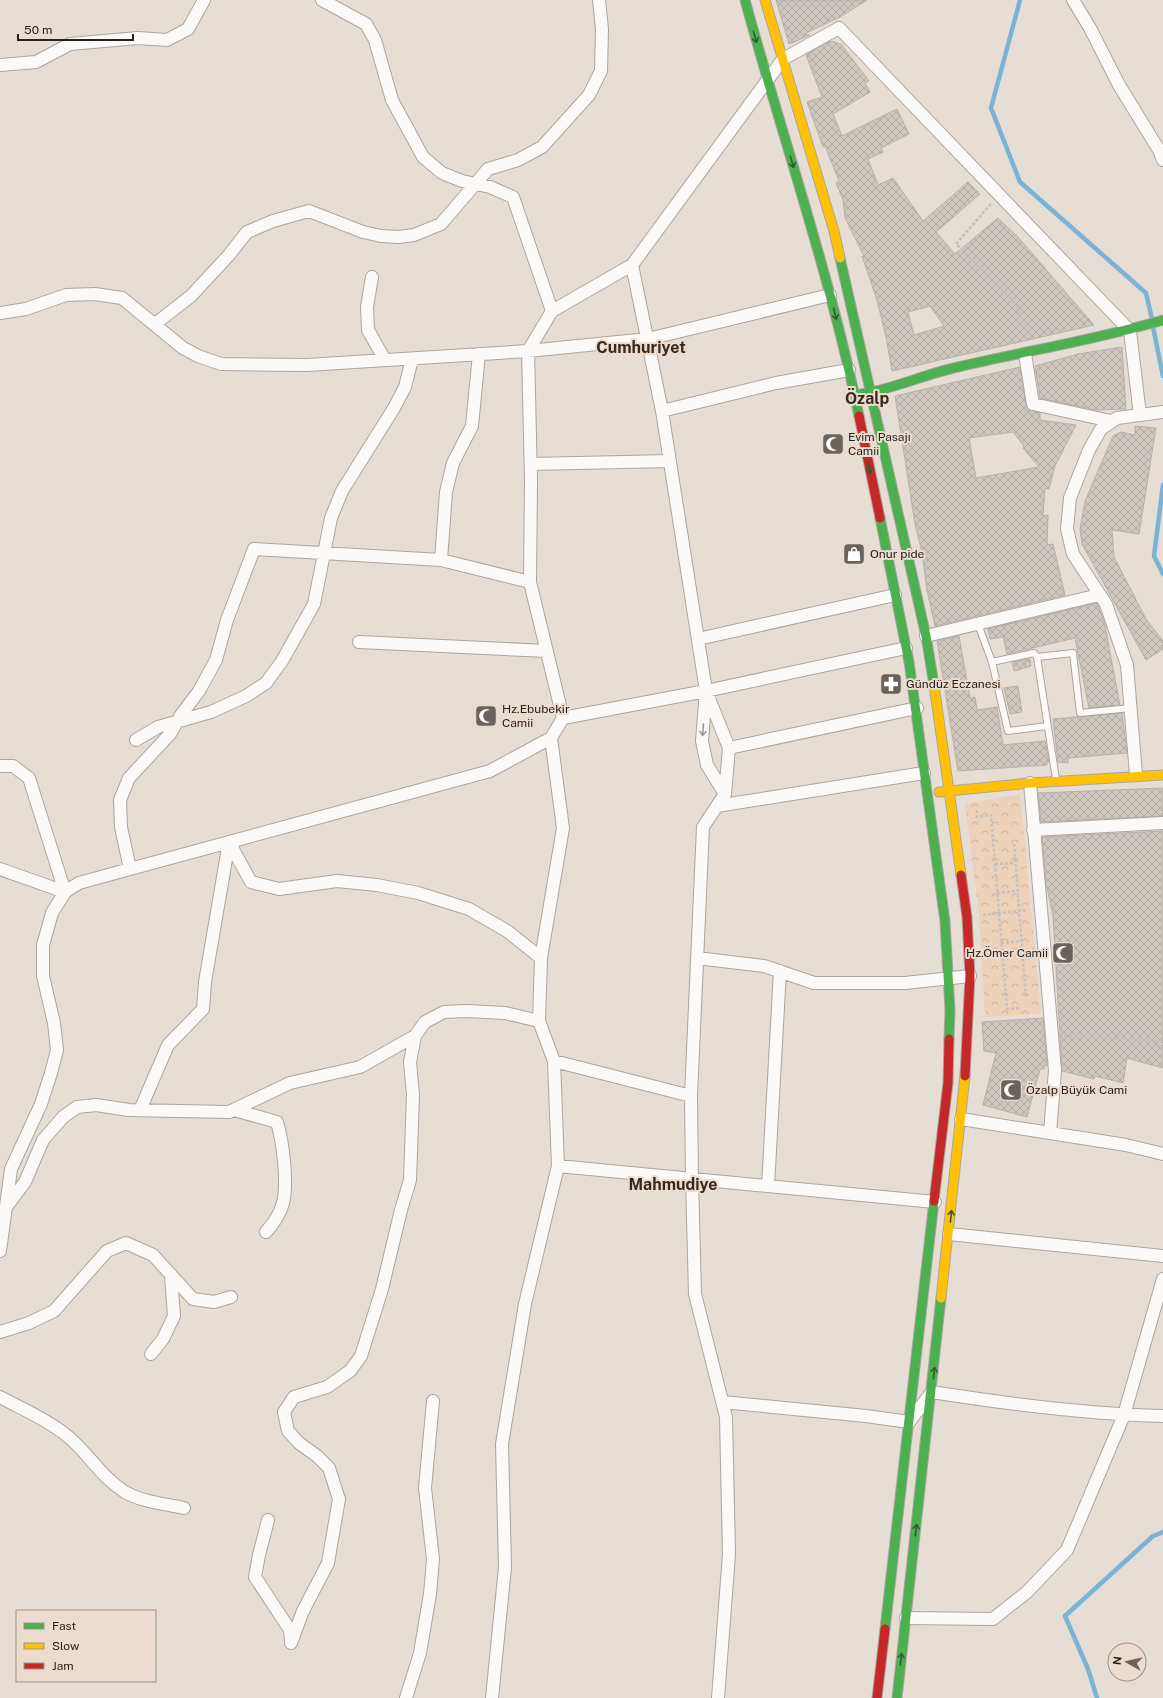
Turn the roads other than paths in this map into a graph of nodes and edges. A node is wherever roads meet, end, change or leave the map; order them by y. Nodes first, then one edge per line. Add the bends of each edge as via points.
1 (204, 0) edge
2 (322, 0) edge
3 (599, 0) edge
4 (745, 0) edge
5 (765, 0) edge
6 (1073, 0) edge
7 (783, 59) junction
8 (0, 65) edge
9 (767, 81) junction
10 (1163, 160) edge
11 (477, 184) junction
12 (632, 265) junction
13 (372, 277) dead end
14 (830, 295) junction
15 (552, 311) junction
16 (0, 313) edge
17 (1163, 320) edge
18 (155, 324) junction
19 (1130, 331) junction
20 (648, 339) junction
21 (528, 351) junction
22 (479, 354) junction
23 (1025, 354) junction
24 (412, 359) junction
25 (385, 360) junction
26 (849, 370) junction
27 (872, 392) junction
28 (854, 395) junction
29 (662, 411) junction
30 (1163, 412) edge
31 (1140, 415) junction
32 (1111, 421) junction
33 (670, 461) junction
34 (531, 464) junction
35 (324, 553) junction
36 (441, 560) junction
37 (530, 582) junction
38 (896, 595) junction
39 (1099, 595) junction
40 (978, 624) junction
41 (926, 636) junction
42 (698, 639) junction
43 (359, 642) dead end
44 (906, 648) junction
45 (547, 651) junction
46 (1037, 657) junction
47 (992, 662) junction
48 (706, 691) junction
49 (917, 708) junction
50 (1131, 708) junction
51 (563, 718) junction
52 (176, 723) junction
53 (1047, 726) junction
54 (551, 738) junction
55 (136, 740) dead end
56 (729, 748) junction
57 (0, 766) edge
58 (924, 773) junction
59 (1136, 775) junction
60 (1163, 775) edge
61 (1056, 781) junction
62 (1030, 783) junction
63 (950, 790) junction
64 (928, 793) junction
65 (724, 794) junction
66 (717, 806) junction
67 (1163, 823) edge
68 (1034, 830) junction
69 (229, 842) junction
70 (0, 869) edge
71 (130, 869) junction
72 (65, 892) junction
73 (541, 958) junction
74 (697, 958) junction
75 (780, 971) junction
76 (970, 976) junction
77 (949, 977) junction
78 (539, 1022) junction
79 (415, 1036) junction
80 (554, 1061) junction
81 (691, 1096) junction
82 (140, 1110) junction
83 (234, 1110) junction
84 (961, 1119) junction
85 (1050, 1133) junction
86 (1163, 1154) edge
87 (558, 1166) junction
88 (692, 1179) junction
89 (768, 1186) junction
90 (935, 1202) junction
91 (6, 1207) junction
92 (266, 1232) dead end
93 (949, 1234) junction
94 (0, 1251) edge
95 (1163, 1256) edge
96 (171, 1276) junction
97 (1163, 1279) edge
98 (230, 1297) dead end
99 (0, 1332) edge
100 (151, 1354) dead end
101 (932, 1392) junction
102 (0, 1397) edge
103 (433, 1401) dead end
104 (722, 1402) junction
105 (1124, 1415) junction
106 (1163, 1416) edge
107 (909, 1422) junction
108 (184, 1508) dead end
109 (268, 1520) dead end
110 (906, 1618) junction
111 (406, 1698) edge
112 (492, 1698) edge
113 (718, 1698) edge
114 (877, 1698) edge
115 (897, 1698) edge

1 - 8 street via 188,29 167,40 138,38 70,44 36,62
2 - 11 street via 366,24 375,40 392,100 423,157 442,173
3 - 11 street via 602,29 601,71 589,96 542,147 518,160 488,169
4 -> 9 main road
5 - 7 main road
6 - 10 street
7 - 9 street
7 - 19 street via 839,28
7 - 27 main road via 834,231
9 - 12 street
9 -> 14 main road via 815,236
11 - 15 street via 513,197
11 - 18 street via 441,224 414,236 381,236 362,232 309,211 247,232 191,296
12 - 15 street
12 - 20 street
13 - 25 street via 367,307 368,330
14 - 20 street
14 -> 26 main road
15 - 21 street
16 - 18 street via 26,309 66,295 95,294 122,298
17 - 19 main road
18 - 25 street via 183,348 221,364 307,365
19 - 23 main road
19 - 31 street
20 - 21 street
20 - 29 street
21 - 22 street
21 - 34 street
22 - 24 street
22 - 36 street via 472,426 453,463 446,492
23 - 27 main road via 931,374
23 - 32 street via 1033,404
24 - 25 street
24 - 35 street via 405,387 394,408 342,491 331,518
26 - 28 main road
26 - 29 street via 776,383
27 - 28 main road
27 - 41 main road
28 -> 38 main road
29 - 33 street
30 - 31 street
31 - 32 street
32 - 39 street via 1101,429 1089,450 1070,498 1067,529 1074,554
33 - 34 street
33 - 42 street
34 - 37 street
35 - 36 street
35 - 52 street via 314,604 282,661 266,683 246,696 211,712
35 - 52 street via 254,549 227,620 216,660 199,691
36 - 37 street
37 - 45 street
38 - 42 street
38 - 44 main road
39 - 40 street
39 - 50 street via 1106,604 1127,665
40 - 41 street
40 - 47 lane
41 - 63 main road
42 - 48 street
43 - 45 street
44 - 48 street
44 - 49 main road
45 - 51 street
46 - 47 lane via 1034,653
46 - 50 lane via 1073,653 1080,713
46 - 53 lane
47 - 53 lane via 1008,731
48 - 51 street
48 - 56 street
48 -> 65 street via 702,741 707,765
49 - 56 street
49 - 58 main road
50 - 59 street
51 - 54 street
52 - 55 street via 158,727
52 - 71 street via 170,734 129,778 120,800 120,827
53 - 61 lane
54 - 69 street via 490,771
54 - 73 street via 563,828
56 - 65 street
57 - 72 street via 13,766 29,778
58 - 64 main road
58 - 66 street
59 - 60 main road
59 - 61 main road
61 - 62 main road
62 - 63 main road
62 - 68 street
63 - 64 main road
63 - 76 main road via 967,917
64 - 77 main road via 945,921
65 - 66 street
66 - 74 street via 703,827
67 - 68 street
68 - 85 street via 1055,1070
69 - 71 street
69 - 73 street via 251,882 279,889 337,881 418,893 469,909 507,931
69 - 82 street via 203,1009 168,1046
70 - 72 street
71 - 72 street via 79,884
72 - 91 street via 52,913 43,945 43,976 54,1023 56,1050 52,1073 41,1104 11,1169
73 - 78 street
74 - 75 street via 764,966
74 - 81 street
75 - 77 street via 814,982 906,983
75 - 89 street
76 - 77 street
76 - 84 main road
77 - 90 main road via 948,1083
78 - 79 street via 505,1013 444,1012 425,1022
78 - 80 street
79 - 83 street via 360,1068 290,1083
79 - 109 street via 410,1062 413,1094 410,1180 386,1274 361,1356 350,1371 327,1387 294,1397 284,1412 288,1431 329,1468 339,1500 328,1563 291,1644 290,1630 255,1577
80 - 81 street
80 - 87 street
81 - 88 street
82 - 83 street
82 - 91 street via 96,1105 78,1108 63,1117 43,1140 25,1182
83 - 92 street via 277,1122 281,1135 283,1202 277,1219
84 - 85 street
93 -> 84 main road
85 - 86 street via 1126,1145
87 - 88 street
87 - 112 street via 525,1304 502,1444 505,1567
88 - 89 street
88 - 104 street via 695,1294
89 - 90 street
90 - 107 main road
91 - 94 street
93 - 95 street
101 -> 93 main road
96 - 98 street via 193,1299 214,1302
96 - 99 street via 153,1255 126,1243 107,1251 54,1311 29,1323
96 - 100 street via 174,1316 164,1339
97 - 105 street
101 - 105 street via 1001,1403
101 - 107 street
110 -> 101 main road
102 - 108 street via 43,1420 72,1440 108,1480 127,1493
103 - 111 street via 425,1488 433,1559 420,1653
104 - 107 street
104 - 113 street via 726,1417 729,1554
105 - 106 street
105 - 110 street via 1067,1550 1027,1592 993,1619
107 - 114 main road
115 -> 110 main road

